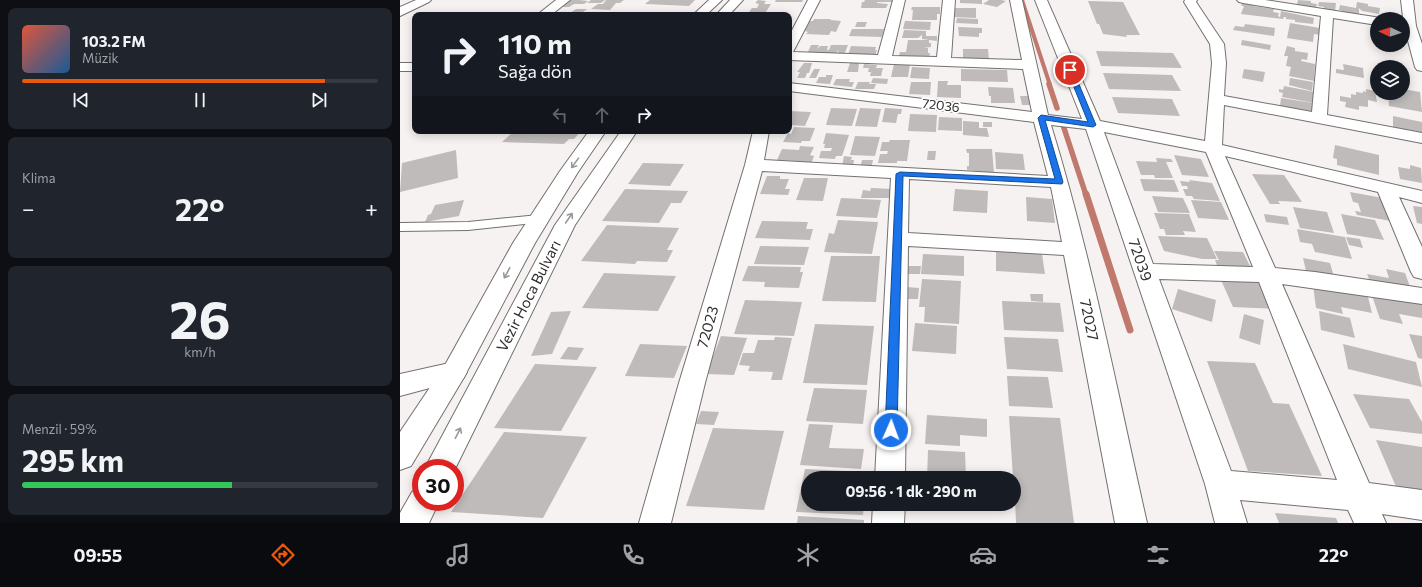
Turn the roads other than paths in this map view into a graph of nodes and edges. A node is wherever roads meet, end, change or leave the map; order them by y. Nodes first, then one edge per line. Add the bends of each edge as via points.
1 (425, 0) edge
2 (564, 0) edge
3 (737, 0) edge
4 (814, 0) edge
5 (899, 0) edge
6 (949, 0) edge
7 (1016, 0) edge
8 (1042, 0) edge
9 (1191, 0) edge
10 (1243, 0) edge
11 (1403, 0) edge
12 (1407, 0) edge
13 (713, 3) edge
14 (1422, 3) edge
15 (400, 12) edge
16 (547, 12) edge
17 (697, 12) edge
18 (702, 12) edge
19 (725, 12) edge
20 (1327, 13) junction
21 (1370, 20) edge
22 (1412, 26) edge
23 (792, 43) edge
24 (792, 56) edge
25 (884, 59) junction
26 (944, 62) junction
27 (1030, 65) junction
28 (400, 67) edge
29 (412, 67) edge
30 (1422, 67) edge
31 (792, 87) edge
32 (1216, 99) junction
33 (1041, 118) junction
34 (1319, 119) junction
35 (1093, 125) junction
36 (596, 134) edge
37 (627, 134) edge
38 (760, 134) edge
39 (1422, 138) edge
40 (1213, 148) junction
41 (754, 165) junction
42 (900, 174) junction
43 (1059, 182) junction
44 (1386, 189) junction
45 (1422, 197) edge
46 (539, 219) junction
47 (400, 227) edge
48 (899, 239) junction
49 (1074, 249) junction
50 (1144, 271) junction
51 (1422, 272) edge
52 (1268, 276) junction
53 (1422, 296) edge
54 (454, 372) junction
55 (400, 385) edge
56 (400, 457) edge
57 (445, 459) edge
58 (890, 471) edge
59 (1220, 484) junction
60 (1422, 505) edge
61 (1364, 509) edge
62 (418, 511) edge
63 (889, 511) edge
64 (412, 523) edge
65 (655, 523) edge
66 (888, 523) edge
67 (1131, 523) edge
68 (1232, 523) edge

1 - 15 street
2 - 16 street
3 - 19 street
4 - 23 street
5 - 25 street
6 - 26 street
7 - 27 street, 72027
8 - 35 street, 72039
9 - 32 street via 1217,44 1219,63
10 - 20 street
11 - 12 street
12 - 14 street
12 - 22 street
13 - 17 street
13 - 18 street
20 - 21 street
20 - 34 street
22 - 30 street
24 - 25 street
25 - 26 street
26 - 27 street
27 - 33 street, 72027
28 - 29 street
31 - 33 street, 72036
32 - 34 street
32 - 40 street
33 - 35 street, 72036
33 - 43 street, 72027
34 - 39 street
35 - 40 street, 72036
35 - 50 street, 72039
36 -> 46 street, Vezir Hoca Bulvarı
57 -> 37 street, Vezir Hoca Bulvarı via 564,225
38 - 41 street, 72023
40 - 44 street, 72036
40 - 52 street
41 - 42 street
41 - 65 street, 72023
42 - 43 street
42 - 48 street
43 - 49 street, 72027
44 - 45 street, 72036
44 - 51 street
46 - 47 lane via 468,226
46 -> 54 street, Vezir Hoca Bulvarı
48 - 49 street
48 - 58 street
49 - 67 street, 72027
50 - 52 street
50 - 59 street, 72039
52 - 53 street via 1315,280
52 - 61 street
54 - 55 street
54 - 56 street, Vezir Hoca Bulvarı
59 - 61 street
59 - 68 street, 72039
60 - 61 street
62 - 64 street
63 - 66 street

